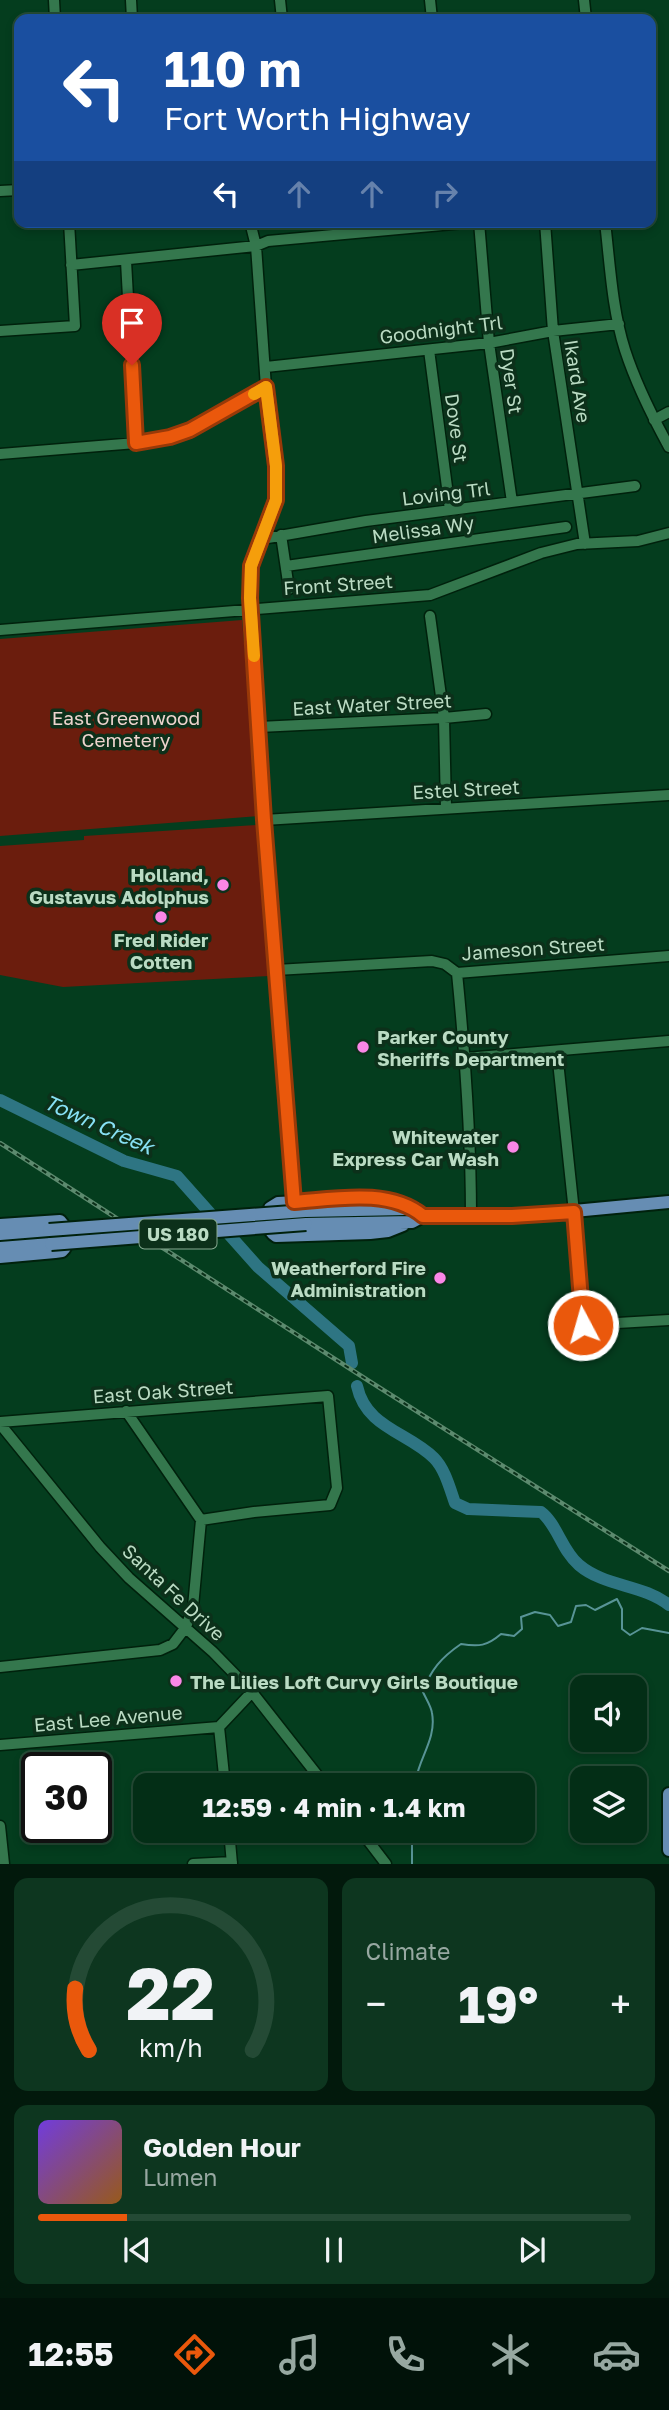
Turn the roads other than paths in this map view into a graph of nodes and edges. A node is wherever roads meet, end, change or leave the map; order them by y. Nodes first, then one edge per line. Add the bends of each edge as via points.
1 (69, 228) edge
2 (252, 228) edge
3 (399, 228) edge
4 (478, 228) edge
5 (545, 228) edge
6 (606, 228) edge
7 (256, 246) junction
8 (126, 261) junction
9 (71, 265) junction
10 (619, 324) junction
11 (0, 331) edge
12 (553, 331) junction
13 (489, 343) junction
14 (429, 350) junction
15 (266, 367) junction
16 (266, 387) junction
17 (669, 412) edge
18 (654, 420) junction
19 (136, 443) junction
20 (669, 447) edge
21 (0, 454) edge
22 (635, 486) dead end
23 (578, 494) junction
24 (512, 502) junction
25 (450, 510) junction
26 (566, 527) dead end
27 (669, 533) edge
28 (281, 535) junction
29 (656, 537) junction
30 (262, 538) junction
31 (669, 539) edge
32 (585, 544) junction
33 (286, 566) junction
34 (289, 589) dead end
35 (251, 609) junction
36 (430, 616) dead end
37 (0, 630) edge
38 (486, 714) dead end
39 (444, 718) junction
40 (259, 727) junction
41 (669, 795) edge
42 (446, 808) junction
43 (264, 820) junction
44 (669, 956) edge
45 (276, 970) junction
46 (457, 973) junction
47 (669, 1041) edge
48 (557, 1052) junction
49 (465, 1058) junction
50 (294, 1202) junction
51 (669, 1202) edge
52 (574, 1212) junction
53 (417, 1216) junction
54 (471, 1216) junction
55 (0, 1224) edge
56 (0, 1234) edge
57 (50, 1237) junction
58 (0, 1248) edge
59 (0, 1257) edge
60 (669, 1320) edge
61 (126, 1411) junction
62 (0, 1423) edge
63 (201, 1520) junction
64 (186, 1627) junction
65 (0, 1667) edge
66 (251, 1692) junction
67 (219, 1727) junction
68 (0, 1745) edge
69 (224, 1773) edge
70 (315, 1773) edge
71 (669, 1796) edge
72 (0, 1826) edge
73 (230, 1843) edge
74 (370, 1843) edge
75 (669, 1850) edge
76 (232, 1863) edge
77 (4, 1864) edge
78 (193, 1864) edge
79 (386, 1864) edge

1 - 9 street
2 - 7 street
3 - 7 street
4 - 13 street, Dyer St
5 - 12 street, Ikard Ave
6 - 10 street
7 - 8 street
7 - 15 street
8 - 9 street
8 - 19 street
9 - 11 street via 75,326
10 - 12 street, Goodnight Trl
10 - 18 street via 632,370
12 - 13 street, Goodnight Trl
12 - 23 street, Ikard Ave
13 - 14 street, Goodnight Trl
13 - 24 street, Dyer St
14 - 15 street, Goodnight Trl
14 - 25 street, Dove St
15 - 16 street
16 - 19 street via 190,430
16 - 30 street via 276,500
17 - 18 street
18 - 20 street
19 - 21 street
22 - 23 street, Loving Trl
23 - 24 street, Loving Trl
23 - 32 street, Ikard Ave
24 - 25 street, Loving Trl
25 - 28 street, Loving Trl
26 - 33 street, Melissa Wy
27 - 29 street, Front Street
28 - 30 street, Loving Trl
28 - 33 street
29 - 31 street
29 - 32 street, Front Street
30 - 35 street via 251,566
32 - 35 street, Front Street via 541,553 430,595
33 - 34 street
35 - 37 street, Front Street
35 - 40 street
36 - 39 street
38 - 39 street, East Water Street
39 - 40 street, East Water Street
39 - 42 street
40 - 43 street
41 - 42 street, Estel Street
42 - 43 street, Estel Street
43 - 45 street
44 - 46 street, Jameson Street
45 - 46 street, Jameson Street via 432,961
45 - 50 street
46 - 49 street
47 - 48 street
48 - 49 street
48 - 52 street
49 - 54 street
50 - 53 main road via 377,1198
50 - 53 main road via 270,1208 271,1233 388,1231
51 - 52 main road, US 180
52 - 54 main road, US 180
52 - 60 street via 583,1325
53 - 54 main road, US 180
53 - 57 main road, US 180, bridge via 306,1217
55 - 59 main road via 60,1221 66,1244 62,1251
56 - 57 main road, US 180
57 - 58 main road, US 180
61 - 62 street, East Oak Street
61 - 63 street
61 - 63 street, East Oak Street via 328,1396 337,1488 331,1505
62 - 64 street, Santa Fe Drive via 100,1547
63 - 64 street via 197,1586
64 - 65 street via 173,1644 160,1650
64 - 66 street, Santa Fe Drive
66 - 67 street
66 - 70 street, Santa Fe Drive
67 - 68 street, East Lee Avenue
67 - 69 street
71 - 75 main road
72 - 77 street
73 - 76 street
74 - 79 street
76 - 78 street

